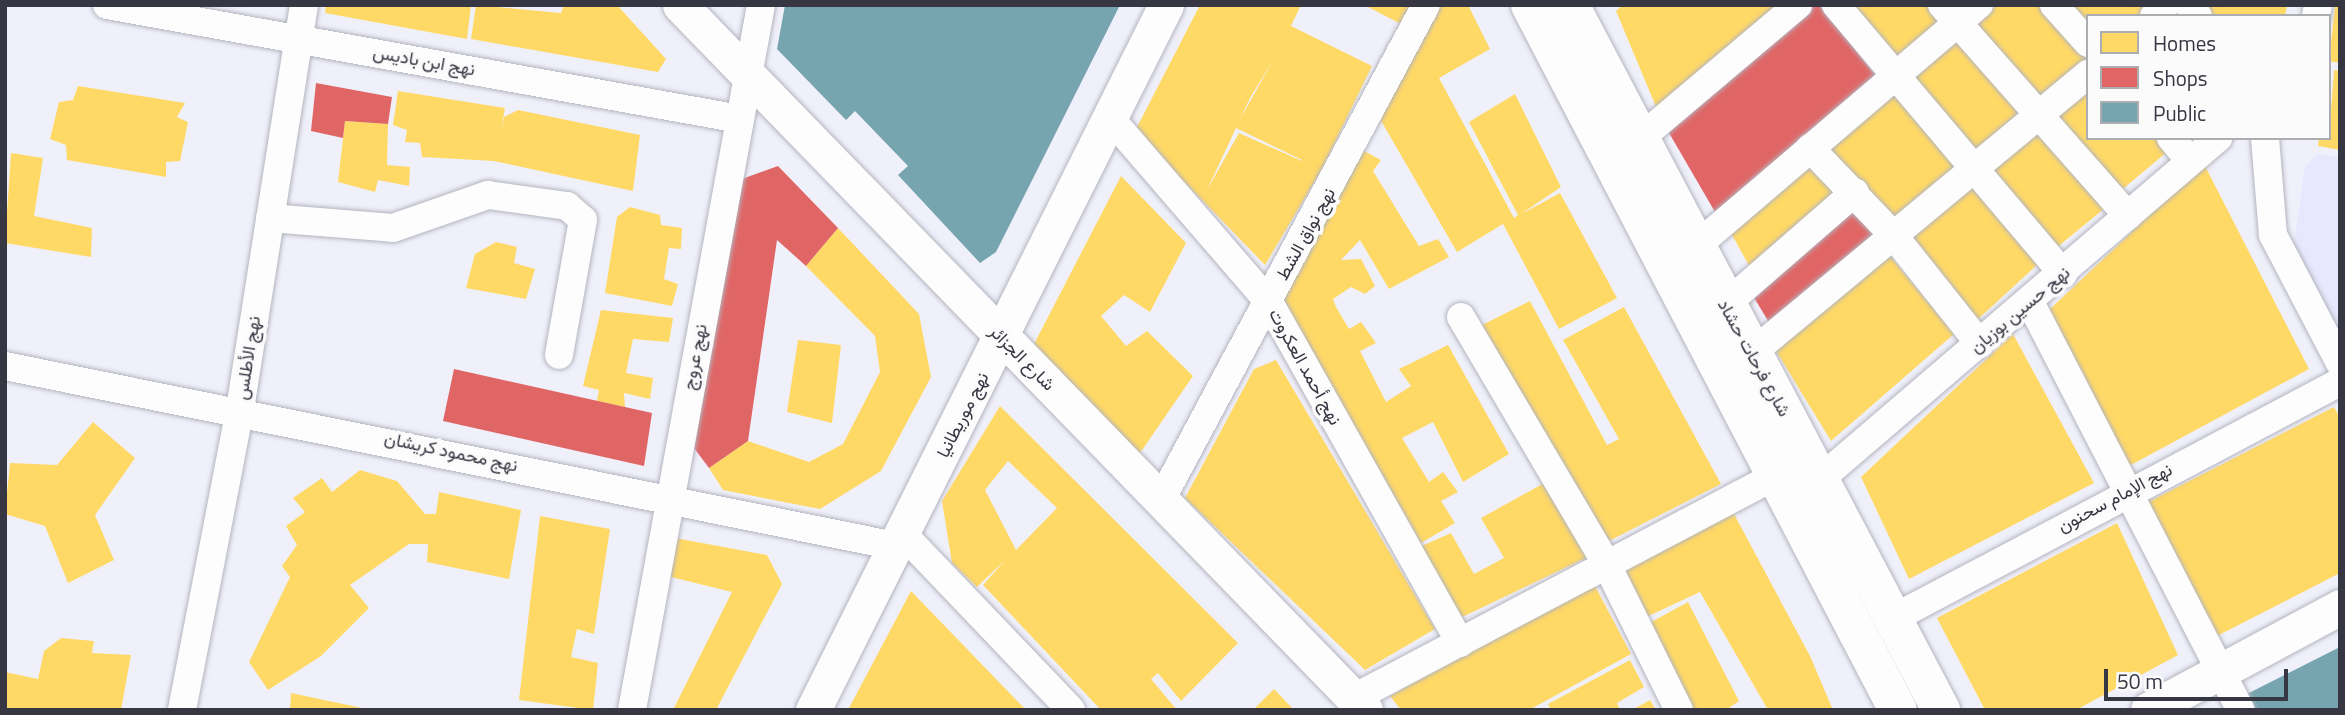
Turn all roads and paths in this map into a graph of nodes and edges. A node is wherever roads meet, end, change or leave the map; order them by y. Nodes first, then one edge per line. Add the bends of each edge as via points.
1 (107, 5) edge
2 (304, 5) edge
3 (680, 5) edge
4 (761, 5) edge
5 (1166, 5) edge
6 (1426, 5) edge
7 (1530, 5) edge
8 (1570, 5) edge
9 (1798, 5) edge
10 (1836, 5) edge
11 (2054, 5) edge
12 (1959, 11) edge
13 (298, 38) junction
14 (2086, 41) edge
15 (747, 74) junction
16 (2086, 76) edge
17 (1897, 77) junction
18 (2041, 114) junction
19 (740, 119) junction
20 (1111, 119) junction
21 (2173, 140) edge
22 (2216, 140) edge
23 (2265, 140) edge
24 (1637, 141) junction
25 (1810, 148) junction
26 (2190, 161) junction
27 (1975, 169) junction
28 (1855, 192) junction
29 (2128, 216) junction
30 (270, 218) junction
31 (1894, 236) junction
32 (1694, 248) junction
33 (2063, 274) junction
34 (1269, 302) junction
35 (2030, 302) junction
36 (1725, 305) junction
37 (1461, 317) dead end
38 (1002, 339) junction
39 (1980, 344) junction
40 (1752, 353) junction
41 (559, 355) dead end
42 (2340, 363) edge
43 (5, 366) edge
44 (2340, 382) edge
45 (240, 409) junction
46 (1778, 474) junction
47 (1819, 480) junction
48 (2129, 489) junction
49 (668, 498) junction
50 (1161, 498) junction
51 (898, 539) junction
52 (1605, 563) junction
53 (2340, 607) edge
54 (1892, 619) junction
55 (1460, 643) junction
56 (2220, 671) junction
57 (1359, 704) edge
58 (182, 710) edge
59 (632, 710) edge
60 (813, 710) edge
61 (1071, 710) edge
62 (1679, 710) edge
63 (1898, 710) edge
64 (1941, 710) edge
65 (2148, 710) edge
66 (2241, 710) edge

1 - 13 street, نهج ابن باديس
2 - 13 street, نهج الأطلس
3 - 15 street, شارع الجزائر
4 - 15 street, نهج عروج
5 - 20 street, نهج موريطانيا
6 - 34 street, نهج نواق الشط
7 - 46 main road, شارع فرحات حشاد
8 - 24 main road, شارع فرحات حشاد
9 - 24 street
10 - 17 street
11 - 14 street
12 - 17 street
12 - 18 street
13 - 19 street, نهج ابن باديس
13 - 30 street, نهج الأطلس
15 - 19 street, نهج عروج
15 - 38 street, شارع الجزائر
16 - 18 street
17 - 25 street
17 - 27 street
18 - 27 street
18 - 29 street
19 - 49 street, نهج عروج
20 - 34 street, نهج أحمد العكروت
20 - 38 street, نهج موريطانيا
21 - 26 street
22 - 26 street, نهج حسين بوزيان
23 - 42 street via 2273,235
24 - 32 main road, شارع فرحات حشاد
25 - 28 street
25 - 32 street
26 - 29 street, نهج حسين بوزيان
27 - 31 street
27 - 33 street
28 - 31 street
28 - 36 street
29 - 33 street, نهج حسين بوزيان
30 - 41 street via 393,228 488,195 567,206 583,220
30 - 45 street, نهج الأطلس
31 - 39 street
31 - 40 street
32 - 36 main road, شارع فرحات حشاد
33 - 35 street, نهج حسين بوزيان
34 - 50 street, نهج نواق الشط
34 - 55 street, نهج أحمد العكروت
35 - 39 street, نهج حسين بوزيان
35 - 48 street
36 - 40 main road, شارع فرحات حشاد
37 - 52 street
38 - 50 street, شارع الجزائر
38 - 51 street, نهج موريطانيا
39 - 47 street, نهج حسين بوزيان
40 - 47 main road, شارع فرحات حشاد
43 - 45 street, نهج محمود كريشان
44 - 48 street, نهج الإمام سحنون
45 - 49 street, نهج محمود كريشان
45 - 58 street, نهج الأطلس
46 - 52 street
46 - 63 main road, شارع فرحات حشاد
47 - 54 main road, شارع فرحات حشاد
48 - 54 street, نهج الإمام سحنون
48 - 56 street
49 - 51 street, نهج محمود كريشان
49 - 59 street, نهج عروج
50 - 57 street, شارع الجزائر
51 - 60 street, نهج موريطانيا
51 - 61 street
52 - 55 street
52 - 62 street
53 - 56 street
54 - 64 main road, شارع فرحات حشاد
55 - 57 street
56 - 65 street
56 - 66 street

